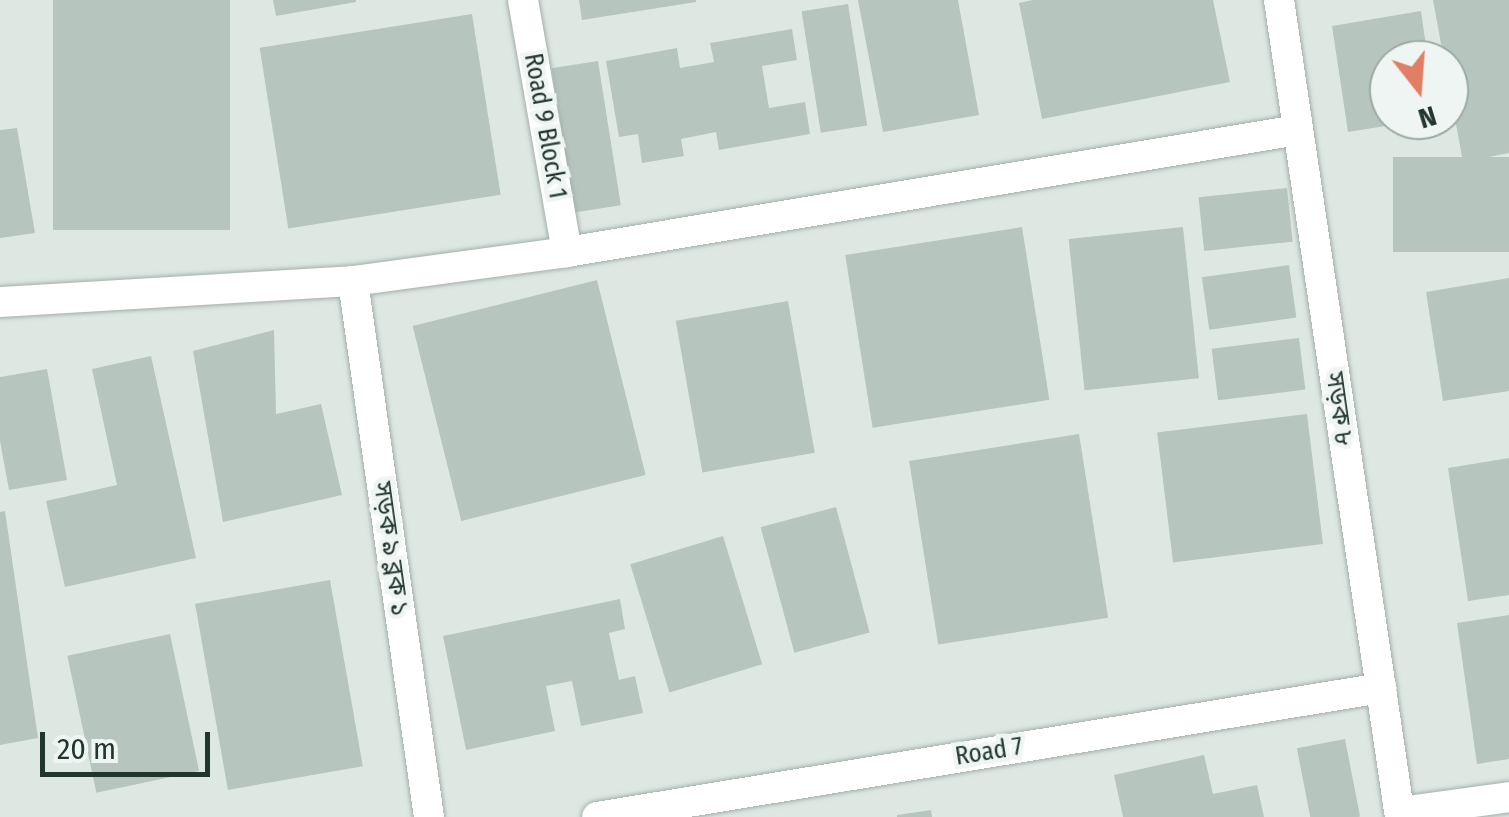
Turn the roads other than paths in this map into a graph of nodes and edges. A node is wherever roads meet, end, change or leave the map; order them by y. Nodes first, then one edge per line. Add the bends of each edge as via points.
1 (524, 0) edge
2 (1279, 0) edge
3 (1298, 130) junction
4 (568, 252) junction
5 (352, 280) junction
6 (0, 302) edge
7 (1380, 688) junction
8 (1509, 797) edge
9 (1400, 814) edge
10 (429, 817) edge
11 (597, 817) edge

1 - 4 street, Road 9 Block 1
2 - 3 street, সড়ক ৮
3 - 4 street
3 - 7 street, সড়ক ৮
4 - 5 street
5 - 6 street
5 - 10 street, সড়ক ৯ ব্লক ১
7 - 9 street, সড়ক ৮
7 - 11 street, Road 7
8 - 9 street

